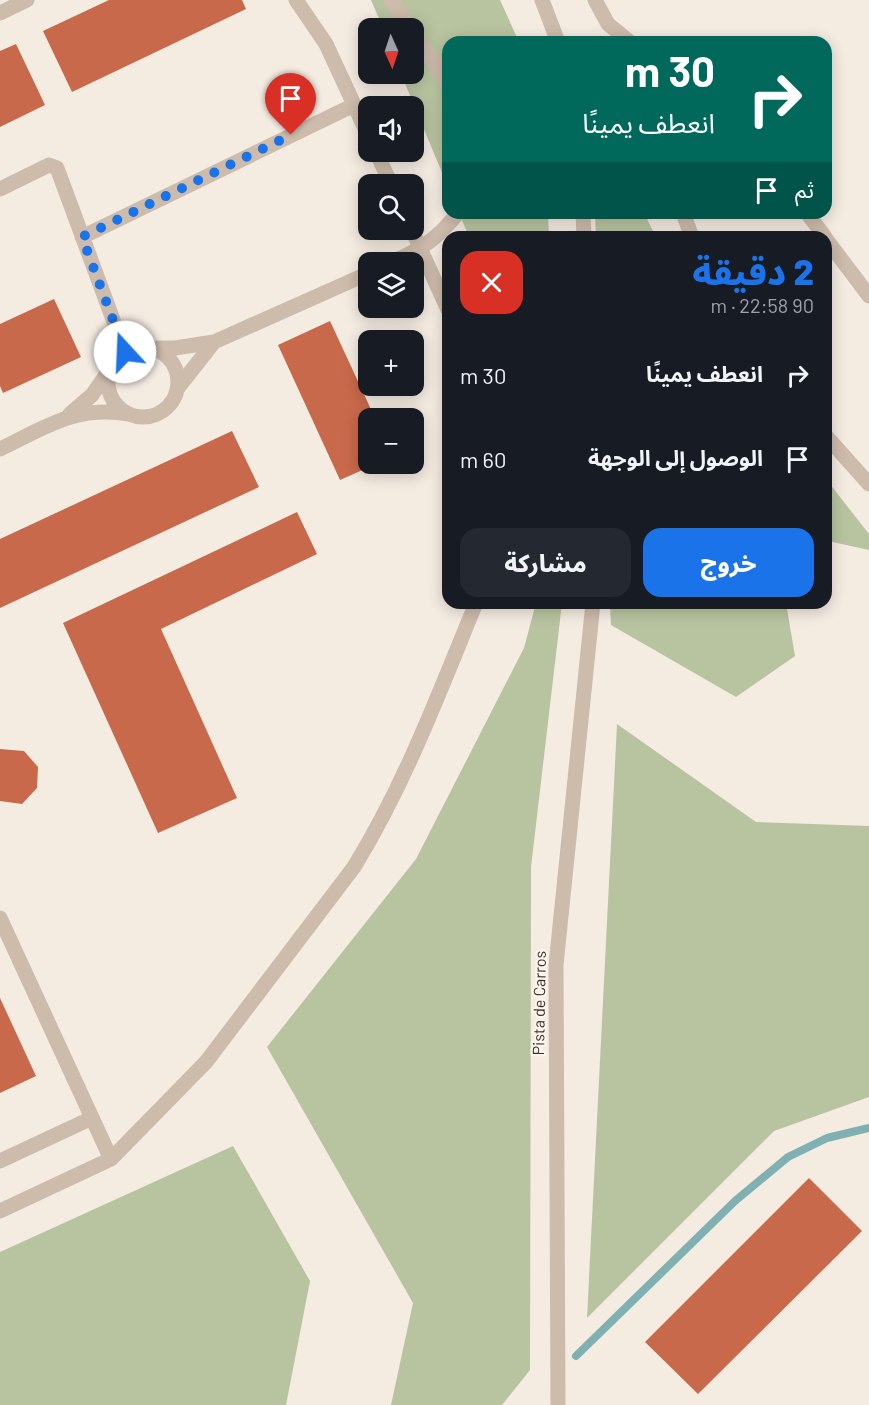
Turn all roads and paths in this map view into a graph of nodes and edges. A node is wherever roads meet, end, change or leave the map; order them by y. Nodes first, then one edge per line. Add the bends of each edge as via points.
1 (27, 0) edge
2 (296, 0) edge
3 (391, 0) edge
4 (542, 0) edge
5 (595, 0) edge
6 (0, 13) edge
7 (404, 18) edge
8 (608, 24) junction
9 (556, 36) edge
10 (613, 36) edge
11 (623, 36) edge
12 (424, 48) edge
13 (442, 74) edge
14 (354, 105) junction
15 (358, 114) edge
16 (0, 189) edge
17 (453, 219) edge
18 (812, 219) edge
19 (444, 231) edge
20 (821, 231) edge
21 (442, 234) edge
22 (82, 237) junction
23 (417, 240) edge
24 (832, 246) edge
25 (422, 249) junction
26 (415, 252) edge
27 (358, 278) edge
28 (442, 296) edge
29 (869, 296) edge
30 (214, 342) junction
31 (154, 348) junction
32 (125, 352) junction
33 (111, 367) junction
34 (177, 389) junction
35 (129, 414) junction
36 (67, 417) junction
37 (832, 443) edge
38 (0, 449) edge
39 (869, 483) edge
40 (473, 609) edge
41 (592, 609) edge
42 (0, 918) edge
43 (92, 1118) junction
44 (111, 1159) junction
45 (0, 1161) edge
46 (0, 1211) edge
47 (558, 1405) edge

1 - 6 street
2 - 14 street via 326,44
3 - 7 street
4 - 9 street
5 - 8 street
8 - 10 street
8 - 11 street
12 - 13 street
14 - 15 street
14 - 22 street
16 - 22 street via 46,166 54,166
17 - 19 street
18 - 20 street
21 - 25 street
22 - 32 street
23 - 25 street
24 - 29 street
25 - 26 street
25 - 28 street
27 - 30 street
30 - 31 street
30 - 34 street
31 - 32 street
31 - 34 street via 164,353 176,369
32 - 33 street
33 - 35 street via 109,389 120,408
33 - 36 street via 92,395
34 - 35 street via 173,400 153,415
35 - 36 street via 98,411
36 - 38 street
37 - 39 street
40 - 44 street via 403,778 354,867 206,1062
41 - 47 street, Pista de Carros via 556,965
42 - 43 street
43 - 44 street
43 - 45 street
44 - 46 street

